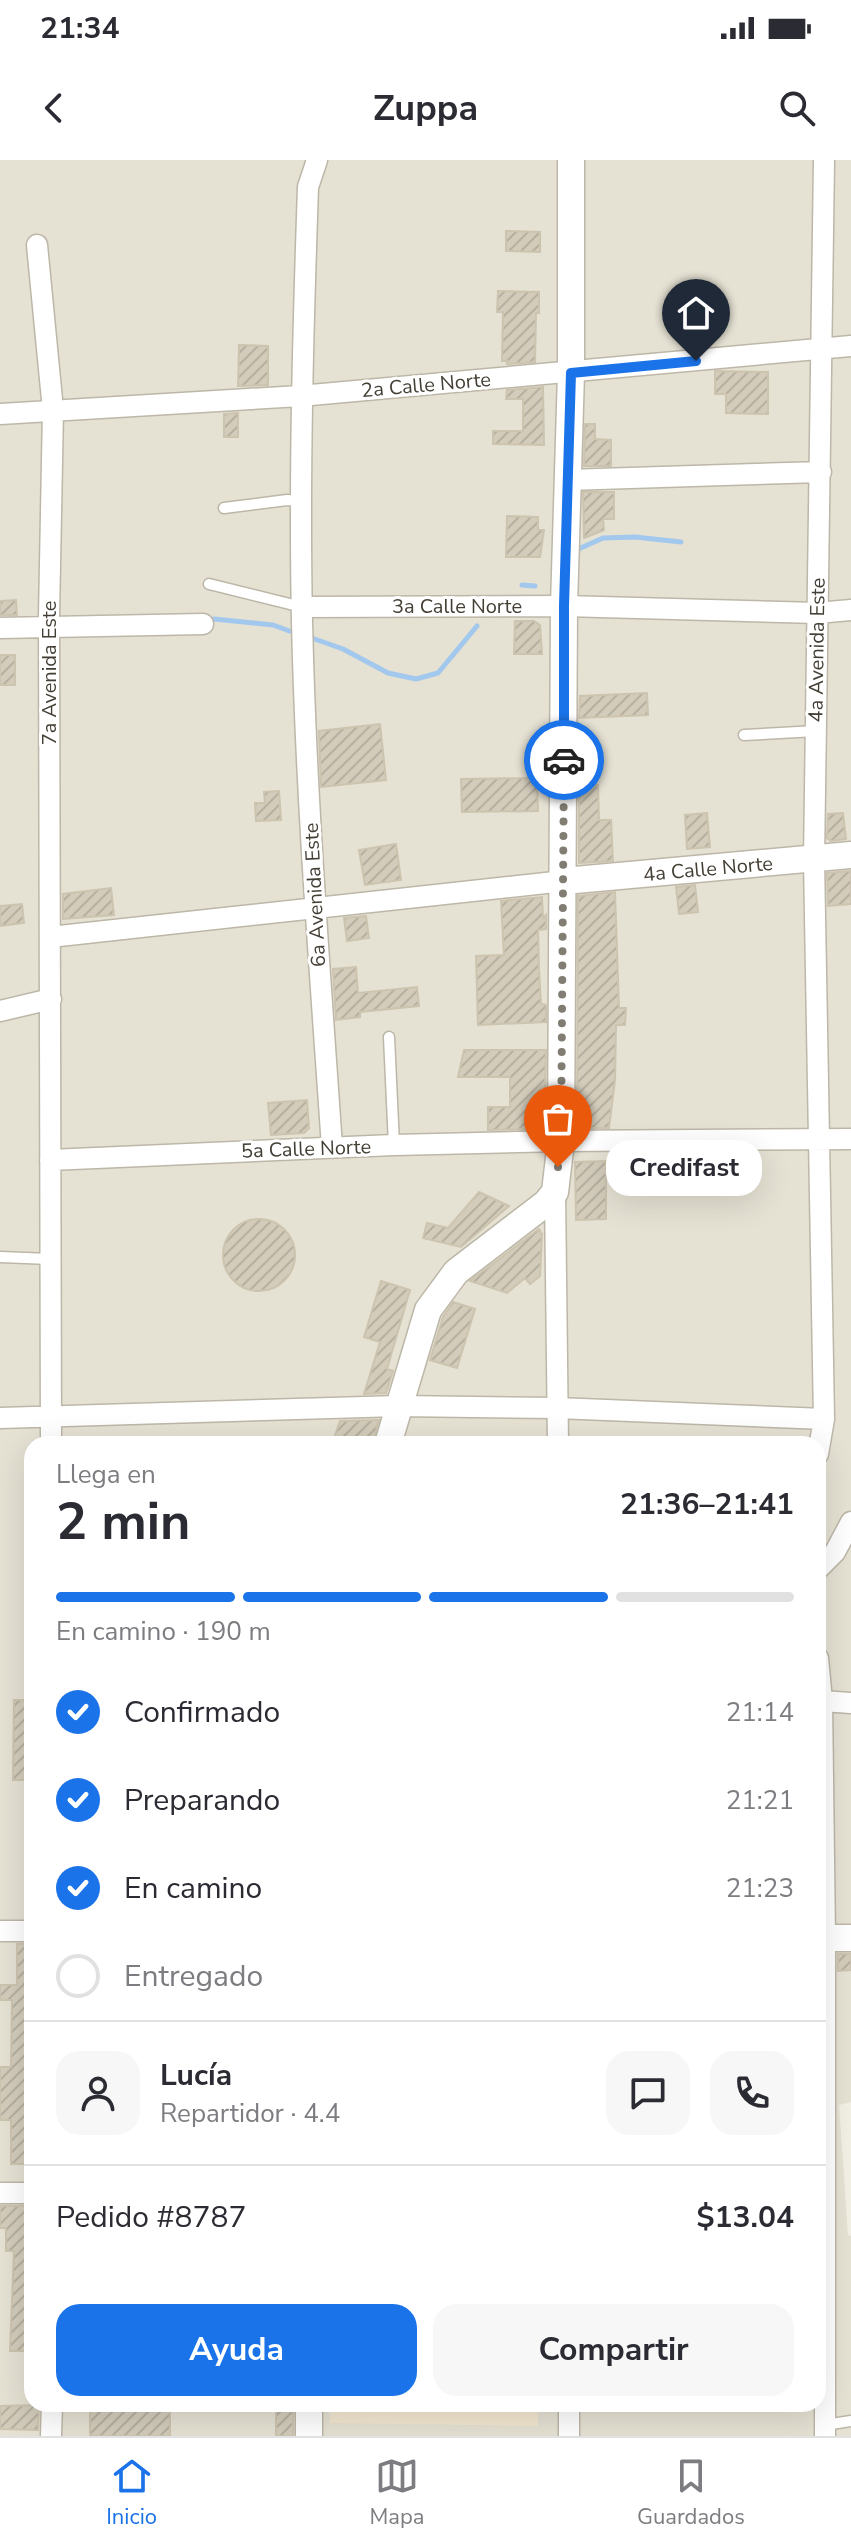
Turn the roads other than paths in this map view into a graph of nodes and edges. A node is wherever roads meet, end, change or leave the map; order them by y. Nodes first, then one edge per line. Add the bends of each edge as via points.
1 (317, 160) edge
2 (571, 160) edge
3 (824, 160) edge
4 (37, 245) dead end
5 (851, 346) edge
6 (820, 349) junction
7 (571, 373) junction
8 (300, 396) junction
9 (53, 410) junction
10 (0, 414) edge
11 (821, 472) junction
12 (567, 480) junction
13 (301, 501) junction
14 (224, 508) dead end
15 (209, 584) dead end
16 (564, 606) junction
17 (851, 610) edge
18 (817, 613) junction
19 (203, 624) dead end
20 (302, 625) junction
21 (49, 626) junction
22 (0, 628) edge
23 (816, 731) junction
24 (744, 735) dead end
25 (851, 855) edge
26 (814, 860) junction
27 (564, 881) junction
28 (315, 909) junction
29 (50, 937) junction
30 (51, 999) junction
31 (0, 1011) edge
32 (389, 1037) dead end
33 (851, 1139) edge
34 (820, 1140) junction
35 (561, 1141) junction
36 (394, 1145) junction
37 (332, 1147) junction
38 (50, 1160) junction
39 (555, 1192) junction
40 (0, 1257) edge
41 (50, 1259) junction
42 (399, 1406) junction
43 (557, 1408) junction
44 (0, 1418) edge
45 (50, 1418) junction
46 (824, 1419) junction
47 (51, 1436) edge
48 (390, 1436) edge
49 (558, 1436) edge
50 (821, 1436) edge
51 (851, 1522) edge
52 (826, 1561) edge
53 (826, 1701) edge
54 (851, 1703) edge
55 (826, 1806) edge
56 (0, 1931) edge
57 (24, 1931) edge
58 (831, 1938) edge
59 (826, 2064) edge
60 (0, 2193) edge
61 (24, 2193) edge
62 (52, 2412) edge
63 (309, 2412) edge
64 (569, 2412) edge
65 (851, 2421) edge
66 (825, 2430) edge
67 (51, 2436) edge
68 (309, 2436) edge
69 (569, 2436) edge

1 - 8 street, 6a Avenida Este via 308,187
2 - 7 street
3 - 6 street, 4a Avenida Este
4 - 9 street, 7a Avenida Este
5 - 6 street, 2a Calle Norte
6 - 7 street, 2a Calle Norte
6 - 11 street, 4a Avenida Este
7 - 8 street, 2a Calle Norte
7 - 12 street
8 - 9 street, 2a Calle Norte
8 - 13 street, 6a Avenida Este
9 - 10 street, 2a Calle Norte
9 - 21 street, 7a Avenida Este
11 - 12 street
11 - 18 street, 4a Avenida Este
12 - 16 street
13 - 14 lane
13 - 20 street, 6a Avenida Este
15 - 20 lane, 3a Calle Norte
16 - 18 street, 3a Calle Norte
16 - 20 street, 3a Calle Norte
16 - 27 street
17 - 18 street, 3a Calle Norte
18 - 23 street, 4a Avenida Este
19 - 21 street
20 - 28 street, 6a Avenida Este
21 - 22 street
21 - 29 street, 7a Avenida Este
23 - 24 lane
23 - 26 street, 4a Avenida Este
25 - 26 street, 4a Calle Norte
26 - 27 street, 4a Calle Norte
26 - 34 street, 4a Avenida Este
27 - 28 street
27 - 35 street
28 - 29 street
28 - 37 street, 6a Avenida Este
29 - 30 street, 7a Avenida Este
30 - 31 street
30 - 38 street, 7a Avenida Este
32 - 36 lane
33 - 34 street, 5a Calle Norte
34 - 35 street, 5a Calle Norte
34 - 46 street, 4a Avenida Este
35 - 36 street, 5a Calle Norte
35 - 39 street
36 - 37 street, 5a Calle Norte
37 - 38 street, 5a Calle Norte
38 - 41 street, 7a Avenida Este
39 - 42 street via 456,1272 428,1310
39 - 43 street
40 - 41 lane
41 - 45 street, 7a Avenida Este
42 - 43 street
42 - 45 street
42 - 48 street
43 - 46 street
43 - 49 street
44 - 45 street
45 - 47 street, 7a Avenida Este
46 - 50 street
51 - 52 street
53 - 54 street
55 - 58 street
56 - 57 street
58 - 59 street
60 - 61 street
62 - 67 street
63 - 68 street
64 - 69 street
65 - 66 lane

